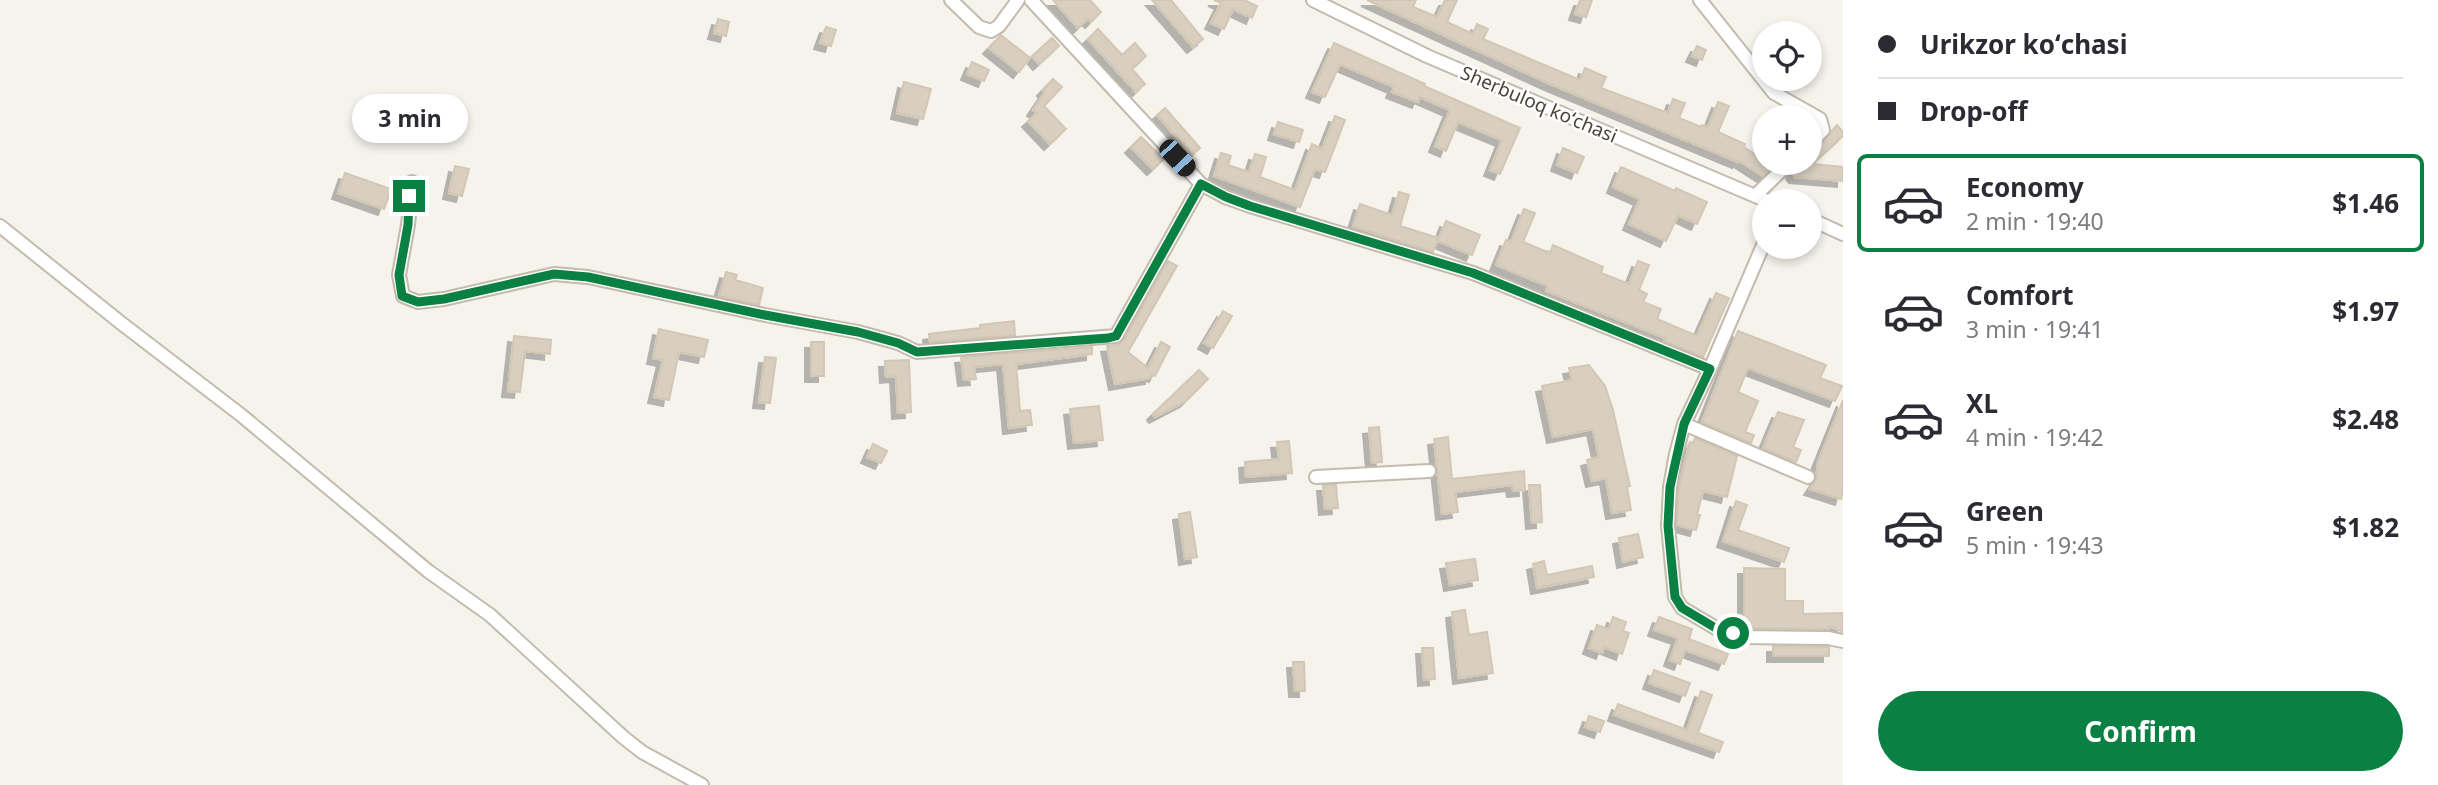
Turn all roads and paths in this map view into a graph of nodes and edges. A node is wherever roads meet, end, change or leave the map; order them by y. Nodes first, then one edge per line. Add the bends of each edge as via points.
1 (951, 0) edge
2 (1018, 0) edge
3 (1031, 0) edge
4 (1313, 0) edge
5 (1700, 0) edge
6 (1795, 105) edge
7 (1780, 175) edge
8 (412, 182) dead end
9 (1201, 184) junction
10 (1769, 189) edge
11 (1752, 195) edge
12 (1822, 224) edge
13 (0, 226) edge
14 (1843, 234) edge
15 (1757, 259) edge
16 (1710, 369) junction
17 (1684, 424) junction
18 (1429, 471) dead end
19 (1316, 477) dead end
20 (1808, 477) dead end
21 (1843, 641) edge
22 (702, 785) edge

1 - 2 street via 979,27 991,31
3 - 9 street
4 - 11 street, Sherbuloq koʻchasi via 1427,56
5 - 6 street via 1774,93
7 - 10 street
8 - 9 street via 399,275 402,296 418,302 554,274 588,277 858,332 917,352 1116,336
9 - 16 street via 1250,206 1473,273
12 - 14 street
13 - 22 street via 262,432 428,571 490,615 623,737
15 - 16 street
16 - 17 street
17 - 20 street
17 - 21 street via 1670,487 1668,526 1675,597 1682,608 1719,630 1745,637
18 - 19 street

